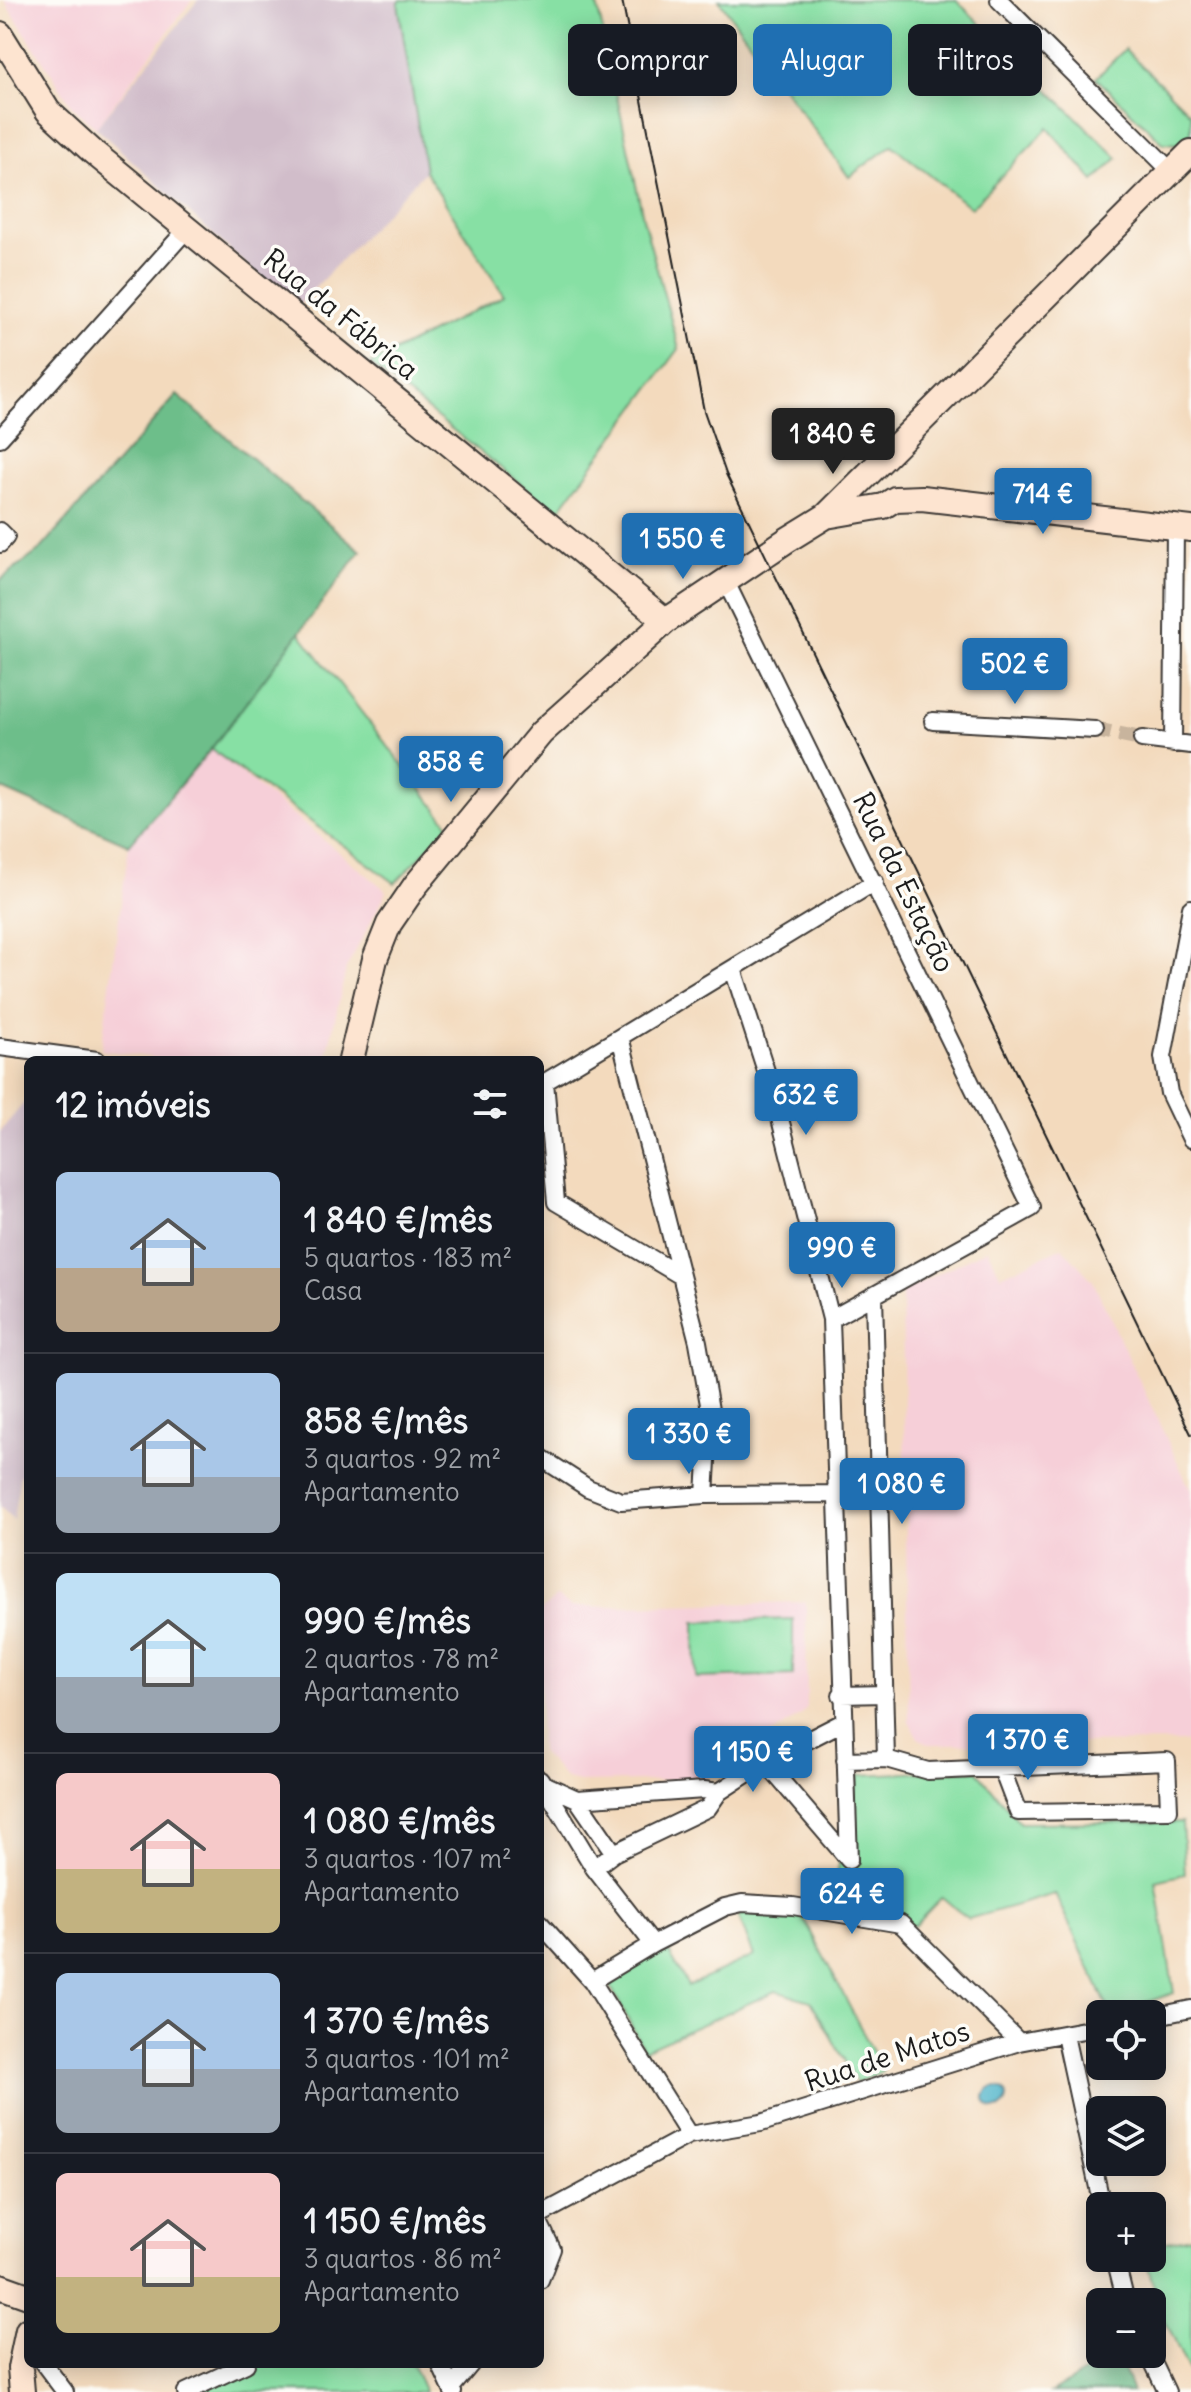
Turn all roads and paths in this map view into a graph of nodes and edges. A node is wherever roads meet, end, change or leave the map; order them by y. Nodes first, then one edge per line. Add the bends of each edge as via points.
1 (999, 0) edge
2 (0, 34) edge
3 (1191, 152) edge
4 (1171, 171) junction
5 (188, 228) junction
6 (0, 438) edge
7 (874, 470) junction
8 (895, 499) junction
9 (826, 516) junction
10 (1183, 529) edge
11 (0, 531) edge
12 (0, 544) edge
13 (726, 582) junction
14 (666, 621) junction
15 (933, 721) dead end
16 (1095, 730) tunnel mouth
17 (1142, 739) tunnel mouth
18 (1173, 744) junction
19 (1191, 745) edge
20 (875, 882) junction
21 (1191, 908) edge
22 (733, 969) junction
23 (620, 1037) junction
24 (0, 1047) edge
25 (67, 1056) edge
26 (352, 1056) edge
27 (1191, 1139) edge
28 (681, 1276) junction
29 (874, 1295) junction
30 (831, 1319) junction
31 (544, 1460) edge
32 (839, 1494) junction
33 (705, 1495) junction
34 (885, 1694) junction
35 (841, 1695) junction
36 (843, 1722) junction
37 (886, 1759) junction
38 (845, 1760) junction
39 (765, 1762) junction
40 (1001, 1767) junction
41 (544, 1784) edge
42 (544, 1788) edge
43 (719, 1792) junction
44 (577, 1799) junction
45 (614, 1853) junction
46 (594, 1868) junction
47 (544, 1927) edge
48 (653, 1944) junction
49 (592, 1981) junction
50 (1191, 2009) edge
51 (1166, 2014) edge
52 (1086, 2030) edge
53 (1065, 2035) junction
54 (1019, 2042) junction
55 (689, 2135) junction
56 (1099, 2192) edge
57 (544, 2213) edge
58 (544, 2229) edge
59 (544, 2270) edge
60 (0, 2286) edge
61 (24, 2295) edge
62 (24, 2352) edge
63 (47, 2368) edge
64 (237, 2368) edge
65 (442, 2368) edge
66 (468, 2368) edge
67 (1156, 2368) edge
68 (452, 2389) edge
69 (22, 2392) edge
70 (65, 2392) edge
71 (186, 2392) edge
72 (1167, 2392) edge

1 - 4 street
2 - 5 street, Rua da Fábrica via 48,111
3 - 4 street
4 - 7 street
5 - 6 street
5 - 14 street, Rua da Fábrica
7 - 8 street via 878,487
7 - 9 street
8 - 9 street via 884,506
8 - 10 street via 945,499
9 - 13 street
10 - 18 street
11 - 12 street via 6,537
13 - 14 street
13 - 20 street, Rua da Estação
14 - 26 street via 541,733 415,886 389,924 375,959
15 - 16 street
17 - 18 street
18 - 19 street
20 - 22 street
20 - 29 street, Rua da Estação via 1032,1208
21 - 27 street via 1163,1057 1169,1093
22 - 23 street
22 - 30 street via 775,1099
23 - 28 street
23 - 28 street via 545,1082 556,1202
24 - 25 street
28 - 33 street via 710,1410
29 - 30 street
29 - 34 street
30 - 32 street
31 - 33 street via 588,1488 621,1501
32 - 33 street
32 - 35 street
34 - 35 street
34 - 37 street
35 - 36 street
36 - 38 street
36 - 39 street
37 - 38 street
37 - 40 street via 928,1771
38 - 39 street via 849,1860
39 - 43 street
40 - 40 street via 1167,1761 1169,1810 1018,1812
41 - 44 street
42 - 46 street
43 - 44 street
43 - 45 street via 708,1808
44 - 45 street
45 - 46 street
46 - 48 street
47 - 49 street
48 - 49 street
48 - 54 street via 742,1903 901,1924
49 - 55 street
50 - 51 street
52 - 53 street, Rua de Matos
53 - 54 street, Rua de Matos
53 - 56 street
54 - 55 street, Rua de Matos via 761,2123
55 - 57 street, Rua de Matos
58 - 59 street via 552,2249
60 - 61 street
62 - 69 street
63 - 70 street
64 - 71 street
65 - 68 street
66 - 68 street
67 - 72 street

